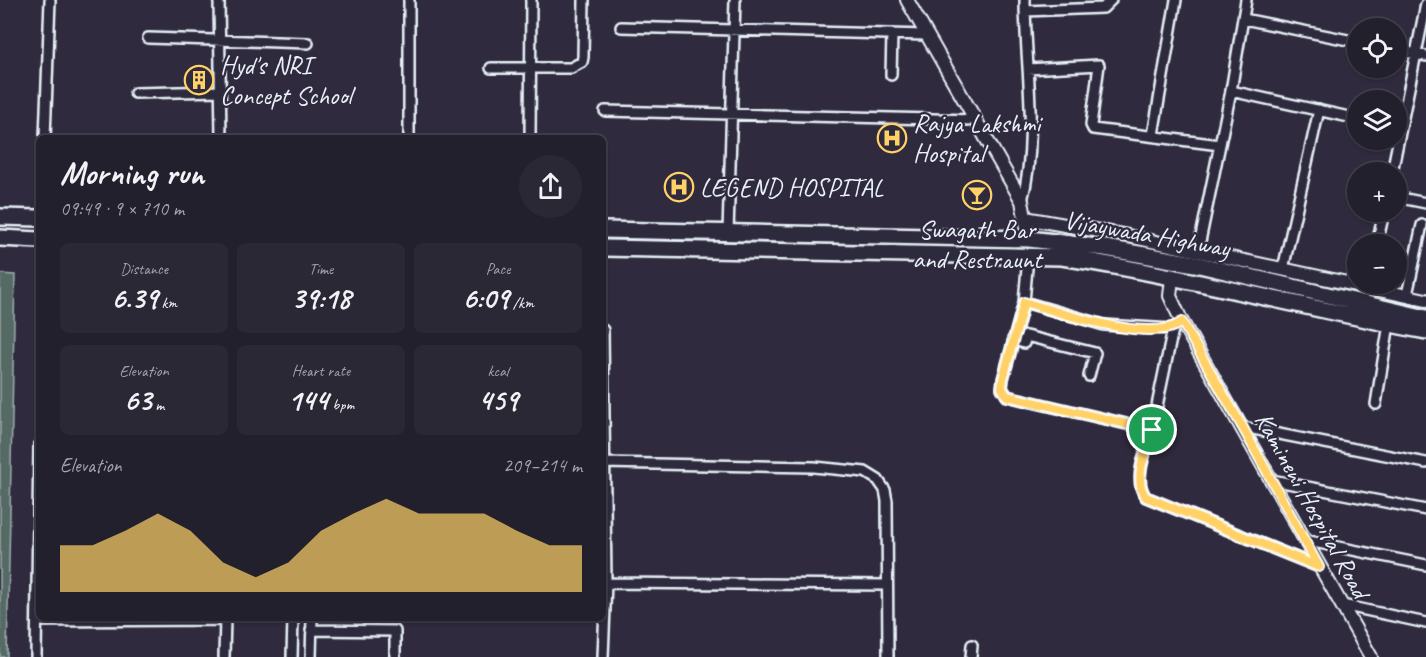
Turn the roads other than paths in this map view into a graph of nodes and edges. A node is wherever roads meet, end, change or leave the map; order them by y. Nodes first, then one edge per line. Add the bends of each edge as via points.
1 (50, 0) edge
2 (219, 0) edge
3 (409, 0) edge
4 (531, 0) edge
5 (584, 0) edge
6 (735, 0) edge
7 (907, 0) edge
8 (1025, 0) edge
9 (1111, 0) edge
10 (1176, 0) edge
11 (1246, 0) edge
12 (1083, 4) edge
13 (1426, 4) edge
14 (1025, 11) junction
15 (1244, 19) junction
16 (621, 27) dead end
17 (733, 28) junction
18 (892, 34) junction
19 (926, 35) junction
20 (148, 39) dead end
21 (219, 40) junction
22 (1347, 40) edge
23 (308, 43) dead end
24 (1421, 55) edge
25 (491, 68) dead end
26 (531, 68) junction
27 (1029, 69) junction
28 (891, 75) dead end
29 (220, 91) junction
30 (1231, 91) junction
31 (135, 93) dead end
32 (1407, 101) edge
33 (1319, 110) junction
34 (605, 111) dead end
35 (730, 114) junction
36 (1347, 116) edge
37 (975, 120) junction
38 (45, 135) edge
39 (221, 135) edge
40 (409, 135) edge
41 (530, 135) edge
42 (1153, 135) junction
43 (1220, 145) junction
44 (1407, 199) edge
45 (1022, 201) junction
46 (1426, 203) edge
47 (0, 217) edge
48 (36, 218) edge
49 (1025, 218) junction
50 (1422, 225) dead end
51 (606, 230) edge
52 (728, 233) junction
53 (0, 238) edge
54 (1029, 239) junction
55 (36, 240) edge
56 (606, 248) edge
57 (1198, 251) junction
58 (1028, 257) junction
59 (1283, 270) junction
60 (1172, 278) junction
61 (1347, 281) edge
62 (1400, 294) edge
63 (1407, 296) junction
64 (1426, 300) edge
65 (1024, 302) junction
66 (1426, 318) edge
67 (1389, 324) junction
68 (1177, 325) junction
69 (1426, 331) edge
70 (1013, 339) junction
71 (1089, 376) dead end
72 (1376, 404) dead end
73 (1243, 428) junction
74 (1152, 430) junction
75 (606, 463) edge
76 (1426, 464) edge
77 (1272, 480) junction
78 (1426, 510) edge
79 (1304, 540) junction
80 (1426, 564) edge
81 (1319, 567) junction
82 (606, 583) edge
83 (887, 585) junction
84 (1342, 605) junction
85 (37, 621) edge
86 (225, 621) edge
87 (293, 621) edge
88 (312, 621) edge
89 (604, 621) edge
90 (1426, 623) edge
91 (311, 630) junction
92 (972, 645) dead end
93 (36, 657) edge
94 (224, 657) edge
95 (292, 657) edge
96 (311, 657) edge
97 (395, 657) edge
98 (603, 657) edge
99 (888, 657) edge
100 (971, 657) edge
101 (1371, 657) edge

1 - 38 street
2 - 21 street
3 - 40 street
4 - 26 street
5 - 26 street via 582,62 571,68
6 - 17 street
7 - 19 street
8 - 14 street
9 - 12 street via 1103,8
10 - 42 street
11 - 15 street
12 - 14 street
13 - 24 street
14 - 27 street
15 - 22 street
15 - 30 street
16 - 17 street
17 - 18 street
17 - 35 street
18 - 19 street
18 - 28 street
19 - 37 street
20 - 21 street
21 - 23 street
21 - 29 street
24 - 32 street
25 - 26 street
26 - 41 street
27 - 42 street via 1098,65 1101,67 1091,128
27 - 45 street via 1029,175
29 - 31 street
29 - 39 street
30 - 33 street
30 - 43 street
33 - 36 street
33 - 59 street
34 - 35 street
35 - 37 street
35 - 52 street
37 - 45 street
42 - 43 street
43 - 57 street
44 - 46 street
45 - 49 street
47 - 48 highway
49 - 54 street
49 - 57 street
50 - 63 street
51 - 52 highway, Vijaywada Highway
52 - 54 highway, Vijaywada Highway
53 - 55 highway
54 - 66 highway, Vijaywada Highway via 1195,264
56 - 58 highway, Vijaywada Highway
57 - 59 street
58 - 60 highway, Vijaywada Highway via 1062,257
58 - 65 street
59 - 61 street
60 - 67 highway, Vijaywada Highway
60 - 68 street, Kamineni Hospital Road via 1170,296
62 - 63 street
63 - 64 street
65 - 68 street via 1104,325
65 - 70 street
67 - 69 highway, Vijaywada Highway
67 - 72 street
68 - 73 street, Kamineni Hospital Road
68 - 74 street
70 - 71 street via 1024,343 1026,336 1095,354
70 - 74 street via 1002,388 1007,396
73 - 76 street
73 - 77 street, Kamineni Hospital Road
74 - 81 street via 1140,479 1146,497
75 - 83 street via 814,467 865,472 885,490
77 - 78 street
77 - 79 street, Kamineni Hospital Road
79 - 80 street
79 - 81 street, Kamineni Hospital Road
81 - 84 street, Kamineni Hospital Road
82 - 83 street
83 - 99 street
84 - 90 street
84 - 101 street, Kamineni Hospital Road
85 - 93 street
86 - 94 street
87 - 95 street
88 - 91 street
89 - 98 street
91 - 96 street
91 - 97 street via 395,632
92 - 100 street

